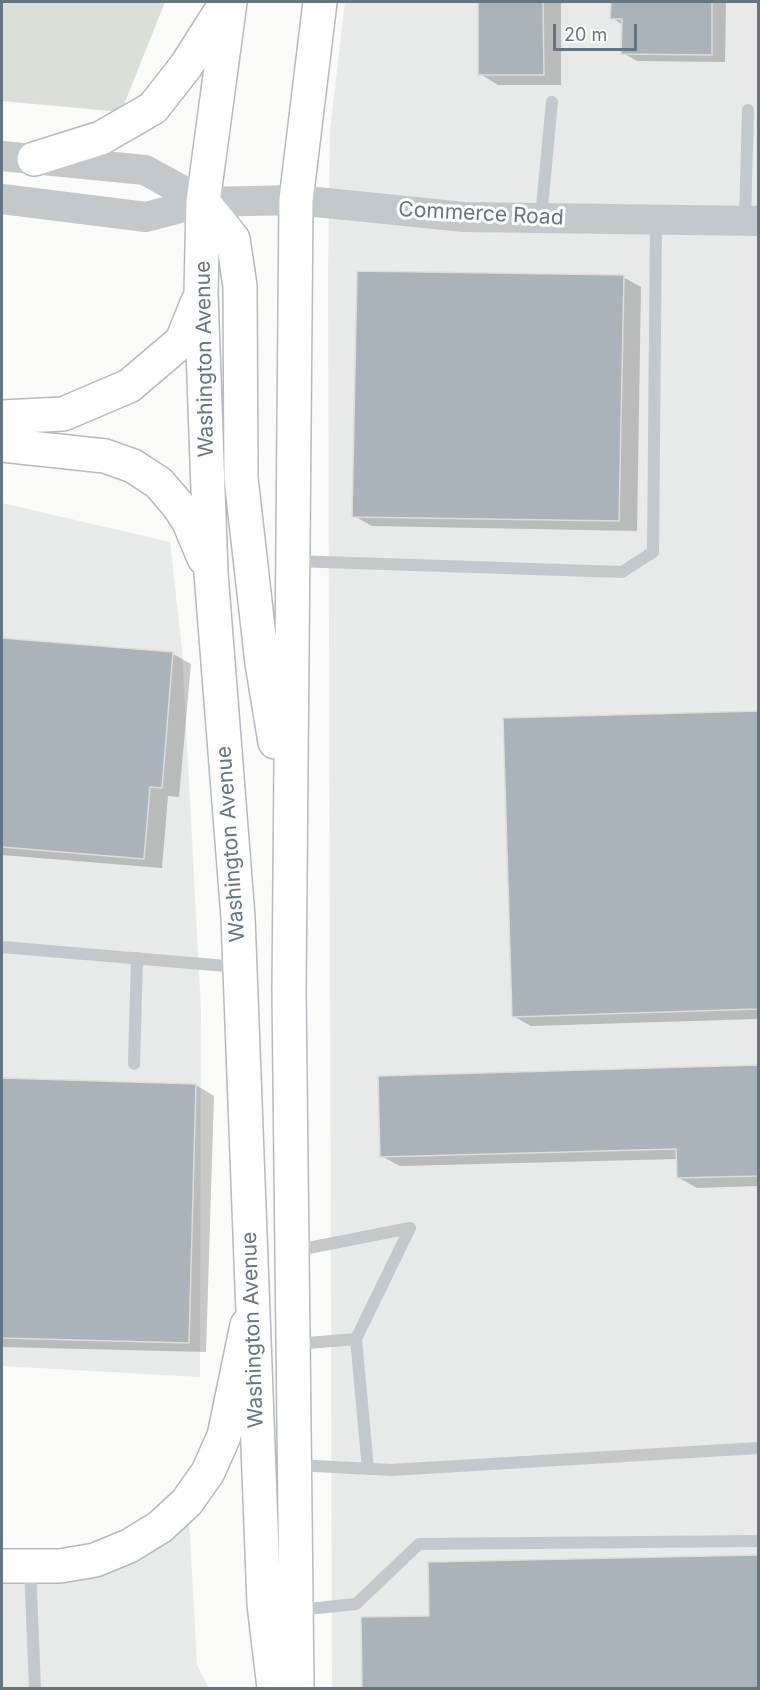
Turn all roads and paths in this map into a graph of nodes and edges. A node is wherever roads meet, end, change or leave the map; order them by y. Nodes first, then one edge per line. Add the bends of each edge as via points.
1 (229, 2) edge
2 (320, 2) edge
3 (552, 102) dead end
4 (748, 110) dead end
5 (2, 156) edge
6 (34, 159) junction
7 (2, 199) edge
8 (296, 200) junction
9 (203, 202) junction
10 (541, 218) junction
11 (656, 219) junction
12 (752, 221) edge
13 (201, 294) junction
14 (2, 417) edge
15 (2, 445) edge
16 (293, 561) junction
17 (211, 573) junction
18 (290, 833) junction
19 (2, 947) edge
20 (137, 958) junction
21 (239, 967) junction
22 (134, 1064) dead end
23 (292, 1251) junction
24 (252, 1302) junction
25 (356, 1339) junction
26 (294, 1344) junction
27 (759, 1448) edge
28 (295, 1465) junction
29 (368, 1469) junction
30 (759, 1541) edge
31 (16, 1566) edge
32 (297, 1610) junction
33 (35, 1689) edge
34 (274, 1689) edge
35 (297, 1689) edge

1 - 6 main road via 153,108 101,138
1 - 9 main road, Washington Avenue
2 - 8 main road, Washington Avenue
3 - 10 lane
4 - 12 lane
5 - 6 street
6 - 9 street via 145,170
7 - 9 street, Commerce Road via 146,217
8 - 9 street, Commerce Road
8 - 10 street, Commerce Road via 464,217
8 - 16 main road, Washington Avenue
9 - 13 main road, Washington Avenue
9 - 18 main road via 233,239 240,286 241,478 262,663
10 - 11 street, Commerce Road
11 - 12 street, Commerce Road
11 - 16 lane via 653,552 622,572
13 - 14 main road via 182,341 129,386 63,414
13 - 17 main road, Washington Avenue
15 - 17 main road via 105,456 134,466 159,483 177,504
16 - 18 main road, Washington Avenue
17 - 21 main road, Washington Avenue
18 - 23 main road, Washington Avenue
19 - 20 lane
20 - 21 lane
20 - 22 lane
21 - 24 main road, Washington Avenue
23 - 25 lane via 410,1228
23 - 26 main road, Washington Avenue
24 - 31 main road via 224,1436 208,1472 187,1502 160,1527 95,1560 60,1566
24 - 34 main road, Washington Avenue via 264,1604
25 - 26 lane
25 - 29 lane
26 - 28 main road, Washington Avenue
27 - 29 lane
28 - 29 lane
28 - 32 main road, Washington Avenue
30 - 32 lane via 419,1544 356,1604
31 - 33 lane
32 - 35 main road, Washington Avenue

